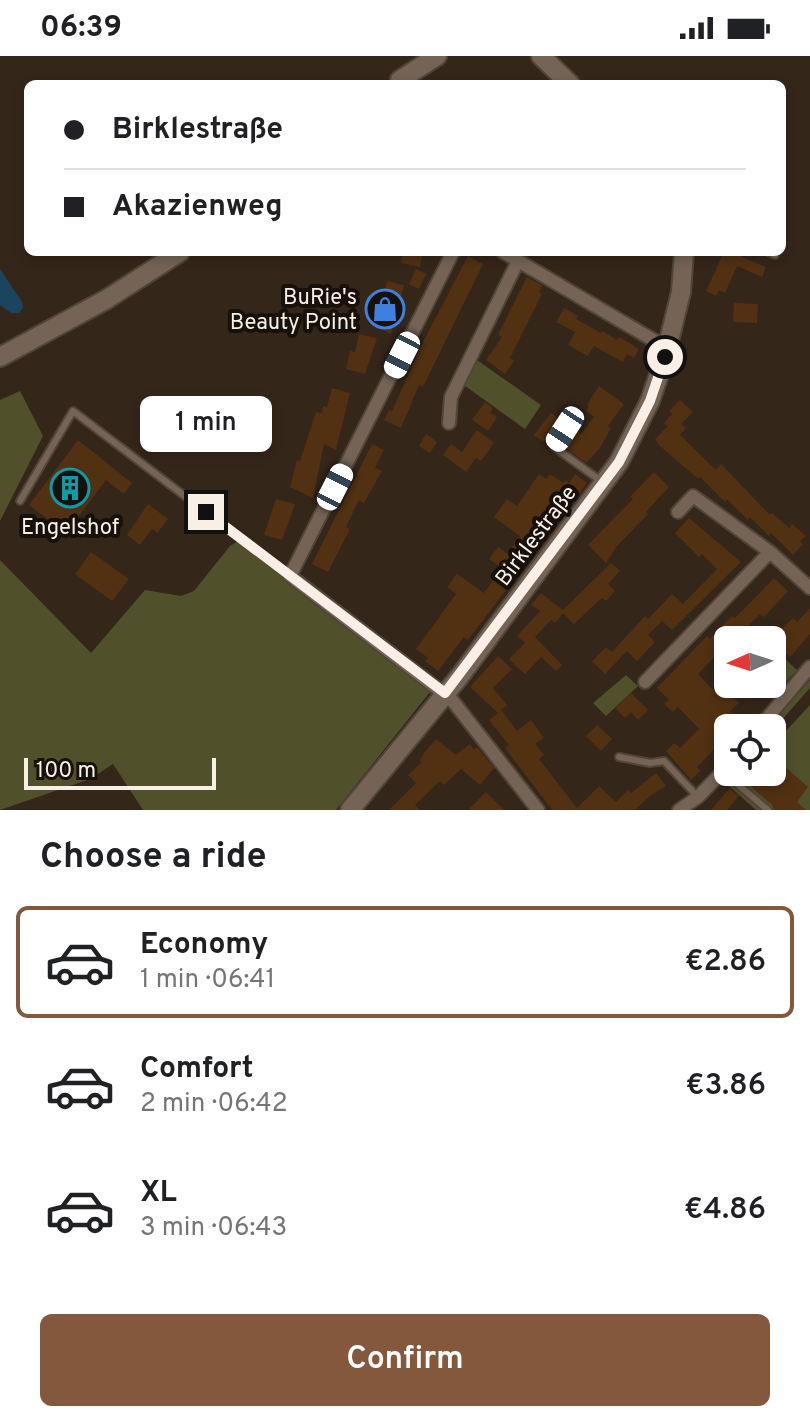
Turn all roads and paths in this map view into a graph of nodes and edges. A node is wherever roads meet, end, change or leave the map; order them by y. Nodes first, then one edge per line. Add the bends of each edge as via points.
1 (423, 56) edge
2 (437, 56) edge
3 (541, 56) edge
4 (399, 80) edge
5 (400, 80) edge
6 (566, 80) edge
7 (174, 256) edge
8 (451, 256) edge
9 (510, 256) edge
10 (684, 256) edge
11 (518, 261) junction
12 (666, 352) junction
13 (0, 357) edge
14 (449, 423) dead end
15 (565, 429) dead end
16 (605, 484) junction
17 (20, 501) dead end
18 (678, 512) dead end
19 (770, 552) junction
20 (290, 576) junction
21 (810, 588) edge
22 (810, 667) edge
23 (645, 682) dead end
24 (445, 693) junction
25 (771, 714) edge
26 (619, 757) dead end
27 (714, 781) edge
28 (743, 786) edge
29 (698, 797) junction
30 (350, 810) edge
31 (538, 810) edge
32 (679, 810) edge
33 (768, 810) edge

1 - 4 street
2 - 5 street
3 - 6 street
7 - 13 street
8 - 20 street
9 - 11 street
10 - 12 street, Birklestraße
11 - 12 street
11 - 14 street via 451,397
12 - 16 street, Birklestraße via 644,413
15 - 16 lane via 554,447
16 - 24 street, Birklestraße
17 - 20 lane via 73,411
18 - 19 street via 693,496
19 - 21 street
19 - 23 street
20 - 24 street
22 - 25 street
24 - 30 street, Birklestraße
24 - 31 street
26 - 29 lane via 664,761
27 - 29 street
28 - 33 lane
29 - 32 street

